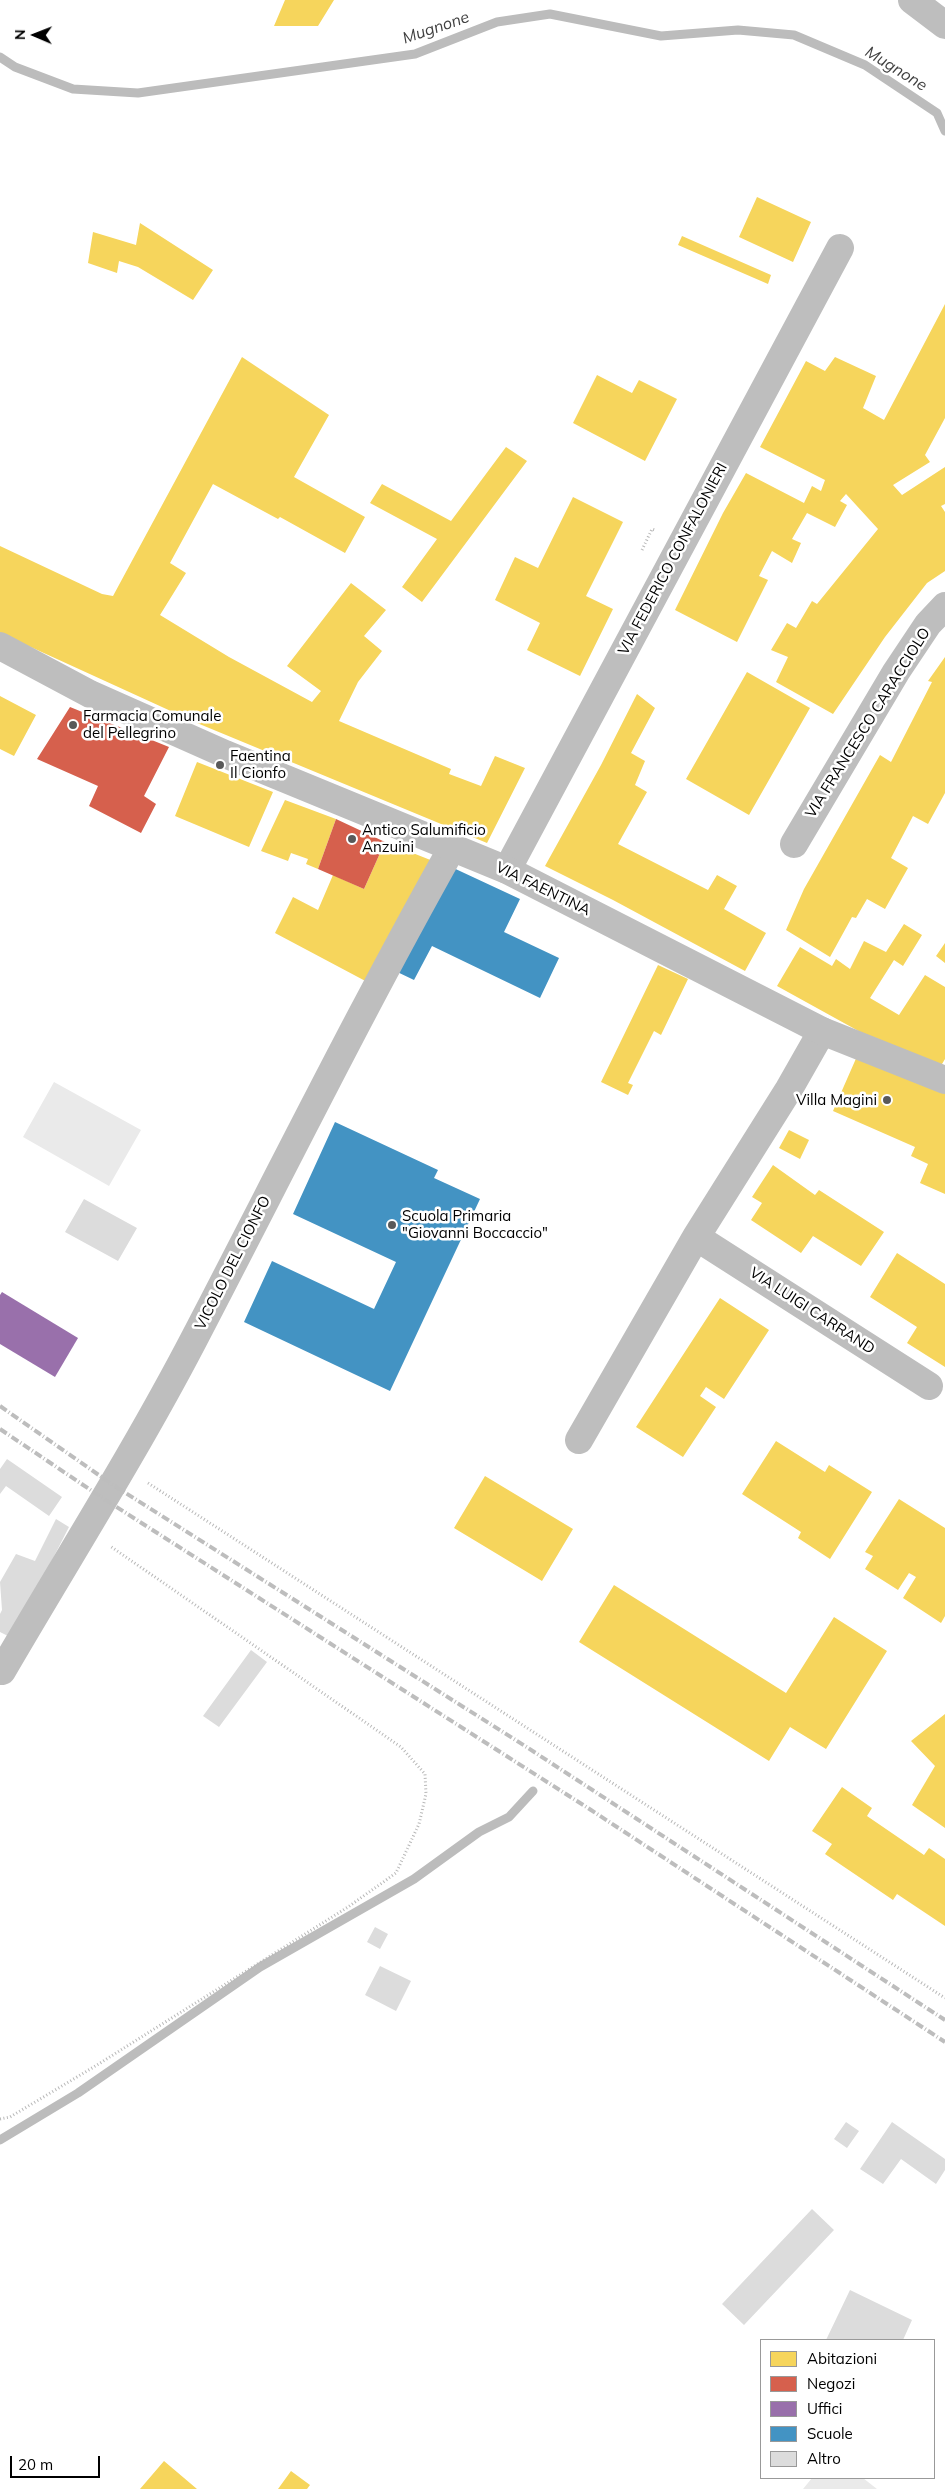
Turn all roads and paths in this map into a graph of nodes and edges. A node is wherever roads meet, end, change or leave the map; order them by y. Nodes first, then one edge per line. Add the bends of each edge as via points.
1 (912, 0) edge
2 (945, 25) edge
3 (840, 248) dead end
4 (945, 606) edge
5 (0, 646) edge
6 (794, 844) dead end
7 (452, 848) junction
8 (507, 870) junction
9 (822, 1031) junction
10 (945, 1080) edge
11 (696, 1237) junction
12 (929, 1386) dead end
13 (580, 1440) dead end
14 (123, 1467) junction
15 (85, 1529) junction
16 (2, 1671) dead end
17 (945, 1998) edge
18 (0, 2119) edge

1 - 2 street
3 - 8 street, VIA FEDERICO CONFALONIERI
4 - 6 street, VIA FRANCESCO CARACCIOLO via 928,624 896,672
5 - 7 street, VIA FAENTINA via 90,694
7 - 8 street, VIA FAENTINA
7 - 14 street, VICOLO DEL CIONFO via 368,999 192,1343
8 - 9 street, VIA FAENTINA
9 - 10 street, VIA FAENTINA
9 - 11 street
11 - 12 street, VIA LUIGI CARRAND
11 - 13 street
14 - 15 street, VICOLO DEL CIONFO
14 - 17 path
15 - 16 street, VICOLO DEL CIONFO
15 - 18 path via 401,1747 425,1774 426,1794 419,1824 396,1872 348,1907 97,2065

